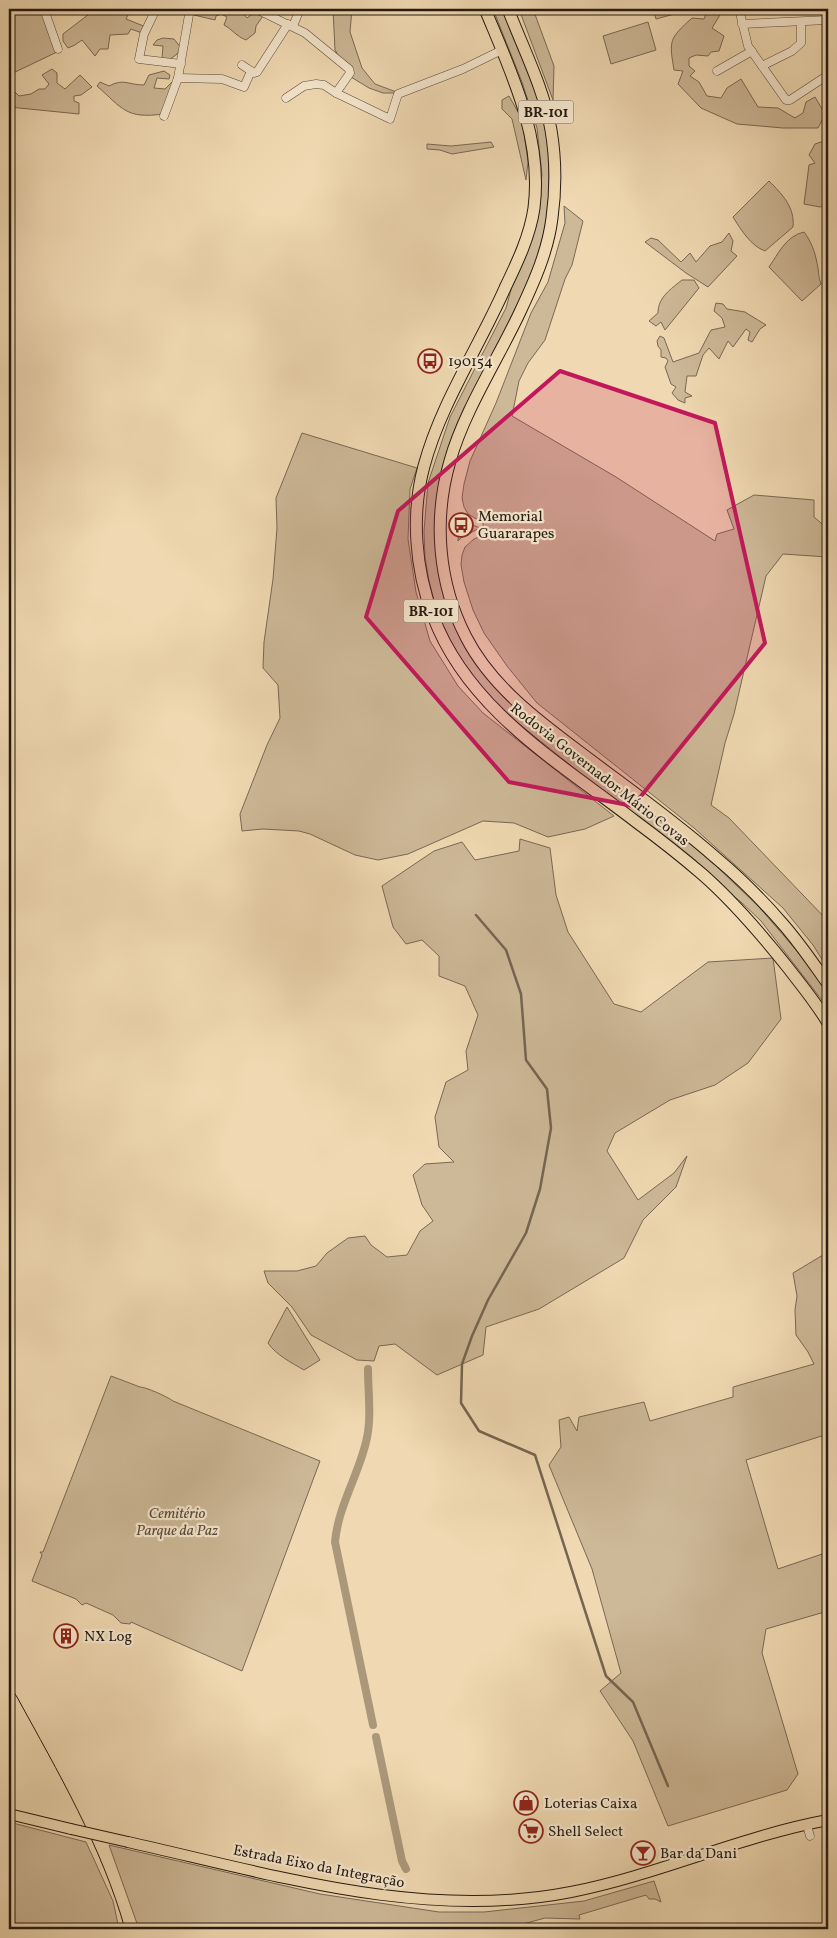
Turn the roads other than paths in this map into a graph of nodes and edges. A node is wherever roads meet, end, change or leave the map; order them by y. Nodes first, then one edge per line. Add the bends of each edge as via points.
1 (44, 9) edge
2 (156, 9) edge
3 (190, 9) edge
4 (300, 9) edge
5 (485, 9) edge
6 (508, 9) edge
7 (739, 9) edge
8 (825, 9) edge
9 (257, 10) edge
10 (827, 20) edge
11 (802, 22) junction
12 (742, 24) junction
13 (291, 25) junction
14 (828, 40) edge
15 (58, 49) dead end
16 (502, 50) junction
17 (752, 51) junction
18 (181, 64) junction
19 (242, 65) dead end
20 (762, 66) junction
21 (251, 71) junction
22 (716, 71) dead end
23 (828, 75) edge
24 (178, 78) junction
25 (336, 93) junction
26 (286, 98) dead end
27 (164, 116) dead end
28 (828, 984) edge
29 (828, 1023) edge
30 (9, 1814) edge
31 (828, 1820) edge
32 (807, 1825) junction
33 (810, 1836) dead end

1 - 15 street
2 - 18 street via 144,34 139,59
3 - 18 street
4 - 13 street
5 - 16 highway, Rodovia Governador Mário Covas / BR-101
6 - 28 highway, Rodovia Governador Mário Covas / BR-101 via 550,127 555,163 554,202 547,242 531,288 450,459 440,524 441,553 450,598 467,639 499,684 542,724 716,857 782,922
7 - 12 street
8 - 10 street
9 - 13 street
10 - 11 street
10 - 14 street
11 - 12 street
11 - 20 street via 801,43
12 - 17 street
13 - 21 street via 257,72
13 - 25 street via 349,69 350,74
16 - 25 street via 400,93 390,119
16 - 29 highway, Rodovia Governador Mário Covas / BR-101 via 529,129 535,172 534,208 516,264 452,396 424,465 417,537 420,570 431,612 461,671 491,706 523,736 638,823 714,886 776,953
17 - 20 street
17 - 22 street
18 - 24 street
19 - 21 street
20 - 23 street via 788,101
21 - 24 street via 244,87 222,79
24 - 27 street
25 - 26 street via 324,85 309,84
30 - 32 main road, Estrada Eixo da Integração, bridge via 313,1883 441,1900 509,1900 571,1892
31 - 32 main road, Estrada Eixo da Integração
32 - 33 street

